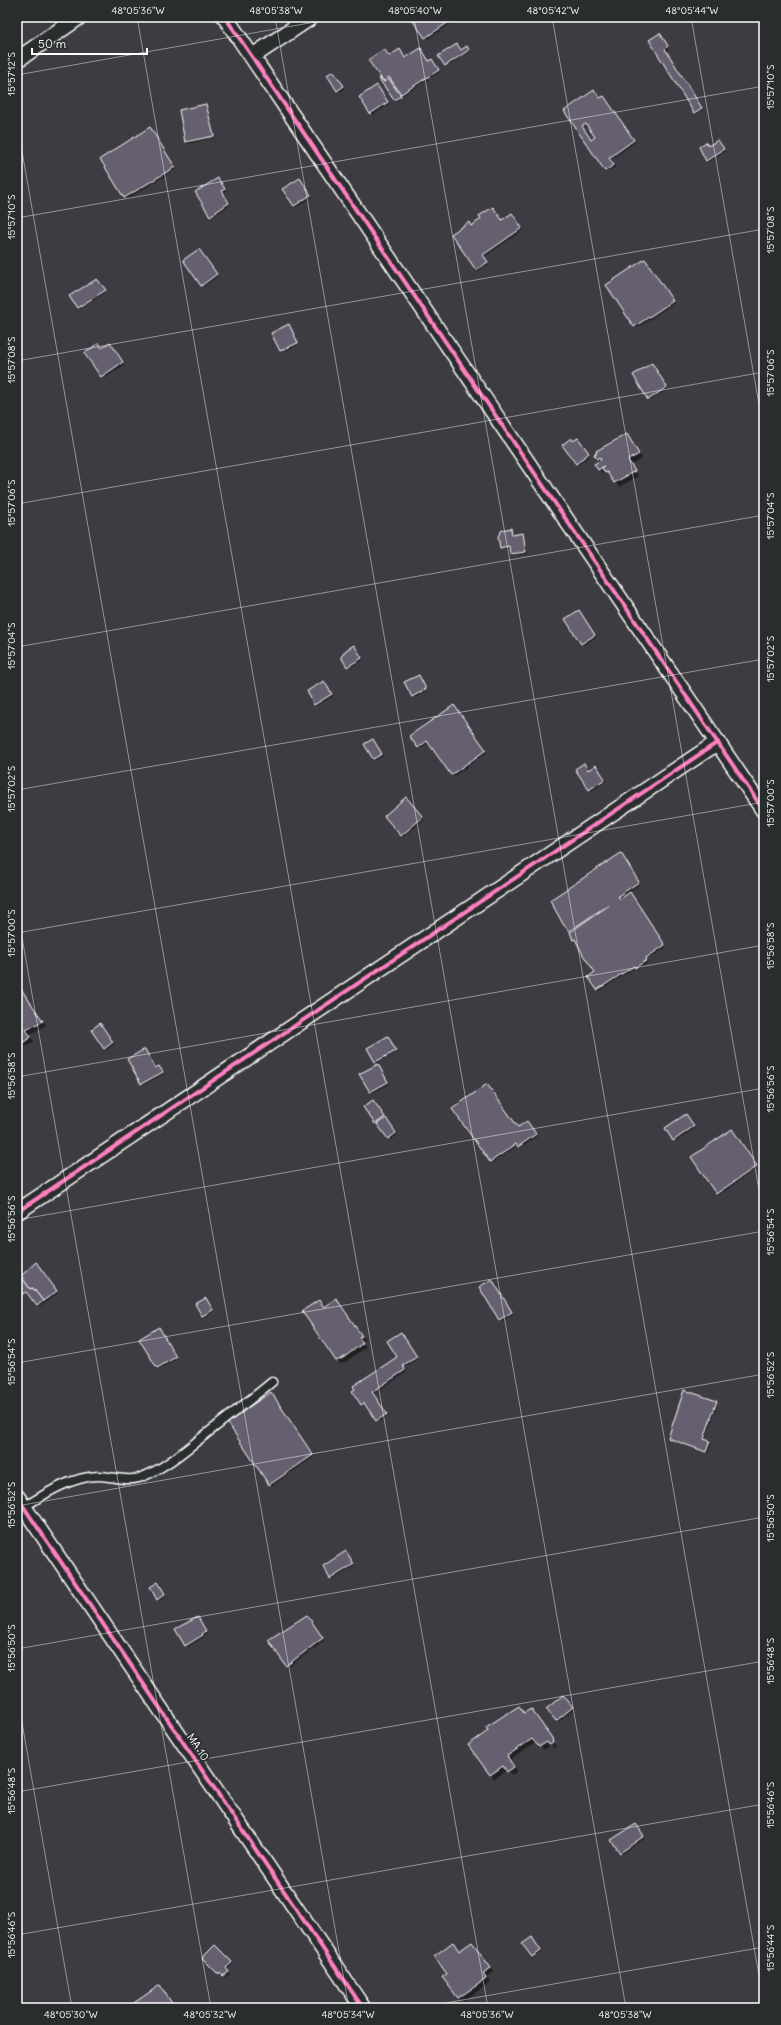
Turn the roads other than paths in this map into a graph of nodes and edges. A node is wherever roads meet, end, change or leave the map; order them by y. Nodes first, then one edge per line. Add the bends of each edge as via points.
1 (80, 17) edge
2 (225, 17) edge
3 (311, 17) edge
4 (253, 56) junction
5 (17, 60) edge
6 (718, 742) junction
7 (764, 811) edge
8 (17, 1212) edge
9 (272, 1382) dead end
10 (21, 1502) edge
11 (363, 2008) edge

1 - 5 street
2 - 4 street
3 - 4 street
4 - 6 street
6 - 7 street
6 - 8 street
9 - 10 lane via 181,1453 139,1478 90,1477
10 - 11 street, MA 10

